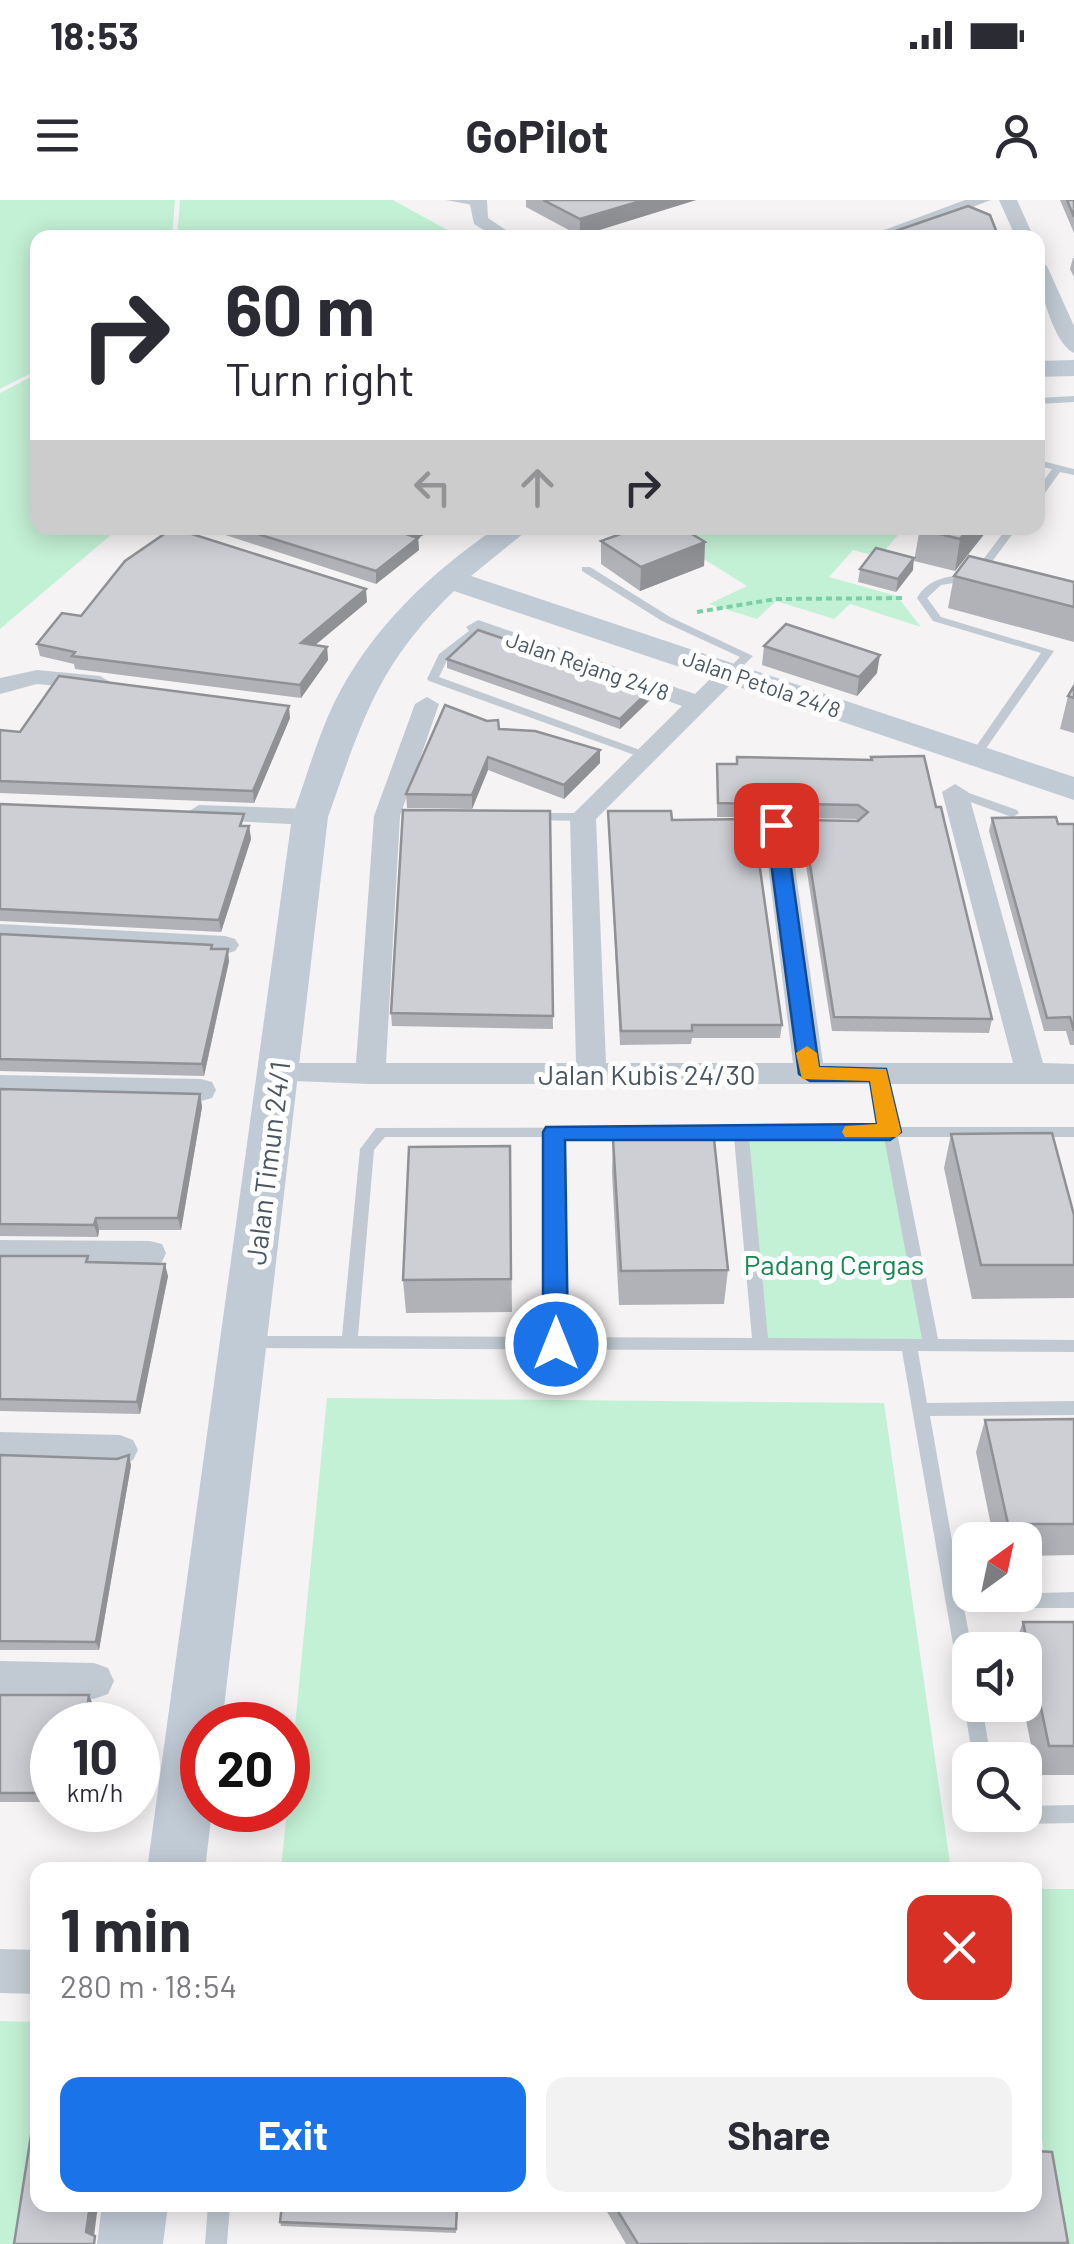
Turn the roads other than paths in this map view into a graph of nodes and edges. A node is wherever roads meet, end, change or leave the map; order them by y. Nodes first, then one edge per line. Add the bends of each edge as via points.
1 (450, 200) edge
2 (982, 200) edge
3 (1008, 200) edge
4 (478, 202) edge
5 (497, 230) edge
6 (894, 230) edge
7 (1021, 230) edge
8 (1045, 294) edge
9 (1074, 347) edge
10 (1074, 368) edge
11 (1045, 369) edge
12 (1074, 399) edge
13 (1045, 401) edge
14 (1045, 465) edge
15 (1058, 468) junction
16 (1074, 472) edge
17 (1045, 486) edge
18 (504, 535) edge
19 (1007, 535) edge
20 (586, 569) dead end
21 (450, 579) junction
22 (478, 627) joint
23 (731, 672) junction
24 (8, 683) edge
25 (118, 685) edge
26 (698, 703) junction
27 (435, 707) dead end
28 (976, 755) junction
29 (647, 756) junction
30 (1074, 788) edge
31 (954, 792) joint
32 (174, 812) edge
33 (1013, 813) edge
34 (524, 817) edge
35 (310, 818) junction
36 (583, 818) junction
37 (722, 824) edge
38 (776, 825) junction
39 (840, 826) edge
40 (0, 933) edge
41 (225, 945) edge
42 (279, 1074) junction
43 (370, 1074) junction
44 (591, 1074) junction
45 (810, 1074) junction
46 (879, 1074) junction
47 (1031, 1074) junction
48 (1074, 1074) edge
49 (0, 1086) edge
50 (201, 1090) edge
51 (554, 1132) junction
52 (741, 1132) junction
53 (890, 1132) junction
54 (1074, 1132) edge
55 (0, 1252) edge
56 (150, 1254) dead end
57 (244, 1342) junction
58 (350, 1342) junction
59 (556, 1344) junction
60 (762, 1345) junction
61 (910, 1346) junction
62 (930, 1346) junction
63 (1074, 1346) edge
64 (1074, 1408) edge
65 (920, 1410) junction
66 (0, 1447) edge
67 (120, 1450) dead end
68 (952, 1589) edge
69 (1042, 1600) edge
70 (1074, 1600) edge
71 (0, 1679) edge
72 (94, 1681) dead end
73 (1074, 1814) edge
74 (1042, 1815) edge
75 (177, 1862) edge
76 (0, 1972) edge
77 (30, 1972) edge
78 (134, 2212) edge
79 (218, 2212) edge
80 (130, 2244) edge
81 (216, 2244) edge

1 - 4 lane
2 - 6 street
3 - 7 street
4 - 5 street via 480,220
8 - 9 street
10 - 11 street
12 - 13 lane
14 - 15 lane
15 - 16 lane
15 - 17 lane
18 - 21 street, Jalan Timun 24/1
19 - 28 lane via 975,577 934,584 922,598 936,619 1048,650
20 - 23 lane via 666,619 747,656
21 - 23 street, Jalan Petola 24/8
21 - 35 street, Jalan Timun 24/1 via 400,624 353,700
22 - 26 street, Jalan Rejang 24/8
22 - 29 lane via 443,656 433,679
23 - 26 street
23 - 28 street, Jalan Petola 24/8
24 - 25 street via 41,675
26 - 29 street
27 - 43 street via 397,816
28 - 30 street, Jalan Petola 24/8
29 - 36 street
31 - 33 lane
31 - 47 street
32 - 35 street
34 - 36 lane
35 - 42 street, Jalan Timun 24/1
36 - 44 street
37 - 38 lane
38 - 39 lane
38 - 45 street
40 - 41 street
42 - 43 street, Jalan Kubis 24/30
42 - 57 street, Jalan Timun 24/1
43 - 44 street, Jalan Kubis 24/30
44 - 45 street, Jalan Kubis 24/30
45 - 46 street, Jalan Kubis 24/30
46 - 47 street, Jalan Kubis 24/30
46 - 53 lane
47 - 48 street, Jalan Kubis 24/30
49 - 50 street
51 - 52 lane
51 - 58 lane via 380,1132 367,1150
51 - 59 lane
52 - 53 lane
52 - 60 lane
53 - 54 lane
53 - 62 lane
55 - 56 street
57 - 58 lane
57 - 75 street, Jalan Timun 24/1
58 - 59 lane
59 - 60 lane
60 - 61 lane
61 - 62 lane
61 - 65 lane
62 - 63 lane
64 - 65 lane
65 - 68 lane
66 - 67 street
69 - 70 lane
71 - 72 street
73 - 74 lane
76 - 77 street
78 - 80 street
79 - 81 lane

